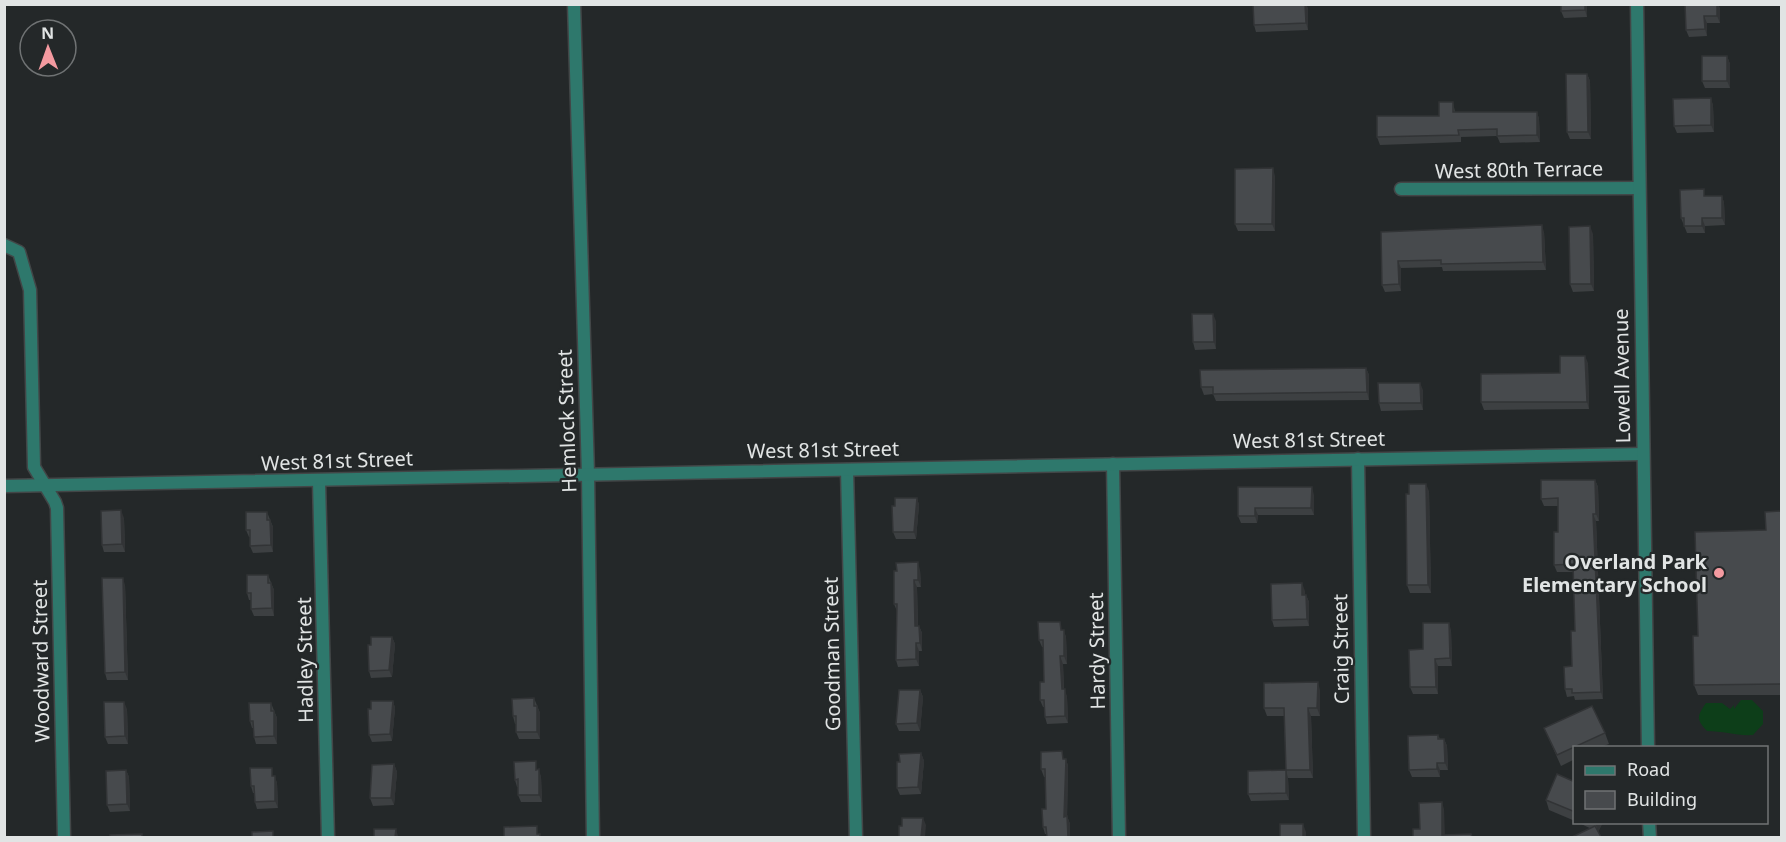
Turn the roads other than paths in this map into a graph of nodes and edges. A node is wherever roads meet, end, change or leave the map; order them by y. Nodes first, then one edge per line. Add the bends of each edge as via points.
1 (574, 4) edge
2 (1637, 4) edge
3 (1639, 188) junction
4 (1401, 189) dead end
5 (4, 245) edge
6 (1643, 454) junction
7 (1358, 459) junction
8 (1113, 464) junction
9 (848, 470) junction
10 (588, 474) junction
11 (319, 482) junction
12 (4, 486) edge
13 (46, 486) junction
14 (1648, 746) edge
15 (64, 837) edge
16 (328, 837) edge
17 (593, 837) edge
18 (856, 837) edge
19 (1119, 837) edge
20 (1364, 837) edge

1 - 10 street, Hemlock Street
2 - 3 street, Lowell Avenue
3 - 4 street, West 80th Terrace
3 - 6 street, Lowell Avenue
5 - 13 street, Woodward Street via 20,252 30,290 34,467
6 - 7 street, West 81st Street
6 - 14 street, Lowell Avenue
7 - 8 street, West 81st Street
7 - 20 street, Craig Street
8 - 9 street, West 81st Street
8 - 19 street, Hardy Street
9 - 10 street, West 81st Street
9 - 18 street, Goodman Street
10 - 11 street, West 81st Street
10 - 17 street, Hemlock Street
11 - 13 street, West 81st Street
11 - 16 street, Hadley Street
12 - 13 street, West 81st Street
13 - 15 street, Woodward Street via 57,508

